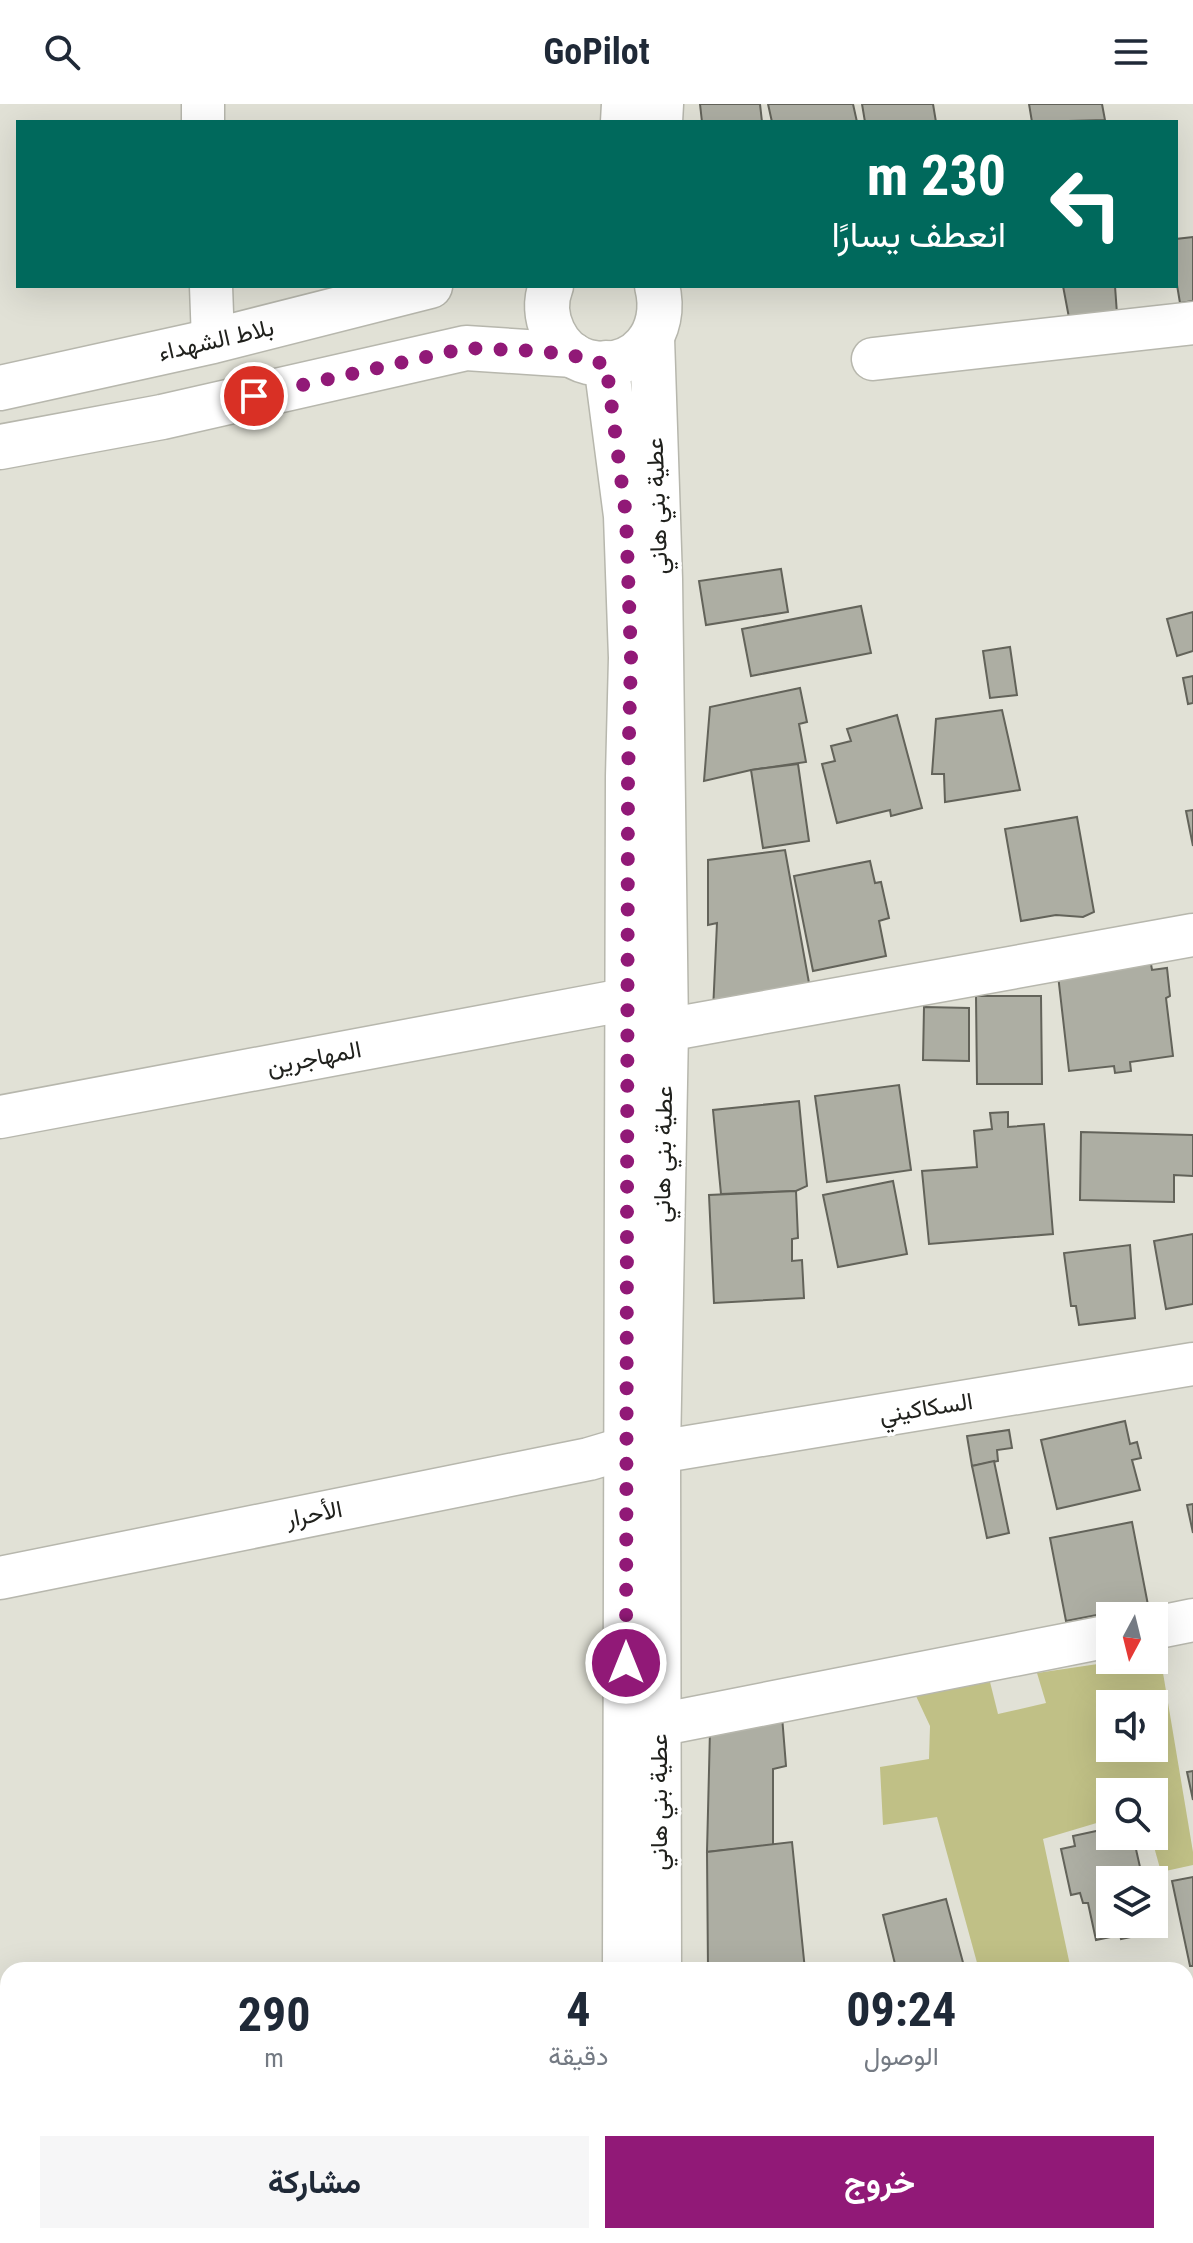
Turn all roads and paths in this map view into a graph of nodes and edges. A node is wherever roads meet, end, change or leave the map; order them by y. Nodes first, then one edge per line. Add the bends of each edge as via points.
1 (211, 288) edge
2 (422, 288) edge
3 (550, 288) edge
4 (657, 288) edge
5 (1193, 323) edge
6 (652, 338) junction
7 (213, 341) junction
8 (590, 359) junction
9 (873, 359) dead end
10 (0, 388) edge
11 (0, 447) edge
12 (1193, 935) edge
13 (629, 999) junction
14 (666, 1030) junction
15 (0, 1117) edge
16 (1193, 1364) edge
17 (642, 1450) junction
18 (0, 1578) edge
19 (1193, 1620) edge
20 (1168, 1625) edge
21 (1096, 1639) edge
22 (658, 1725) junction
23 (625, 1962) edge
24 (659, 1962) edge

1 - 7 street
2 - 7 main road, بلاط الشهداء
3 - 8 main road via 550,328 560,343
4 - 6 main road, عطية بني هاني via 661,306
5 - 9 street
6 - 8 main road via 621,361
6 - 14 main road, عطية بني هاني
7 - 10 main road, بلاط الشهداء
8 - 11 main road via 466,348 162,417
8 - 13 main road via 626,516 631,658
12 - 14 street
13 - 15 street, المهاجرين
13 - 17 main road
14 - 17 main road, عطية بني هاني
16 - 17 street, السكاكيني
17 - 18 street, الأحرار
17 - 22 main road, عطية بني هاني
17 - 23 main road
19 - 20 street
21 - 22 street
22 - 24 main road, عطية بني هاني

